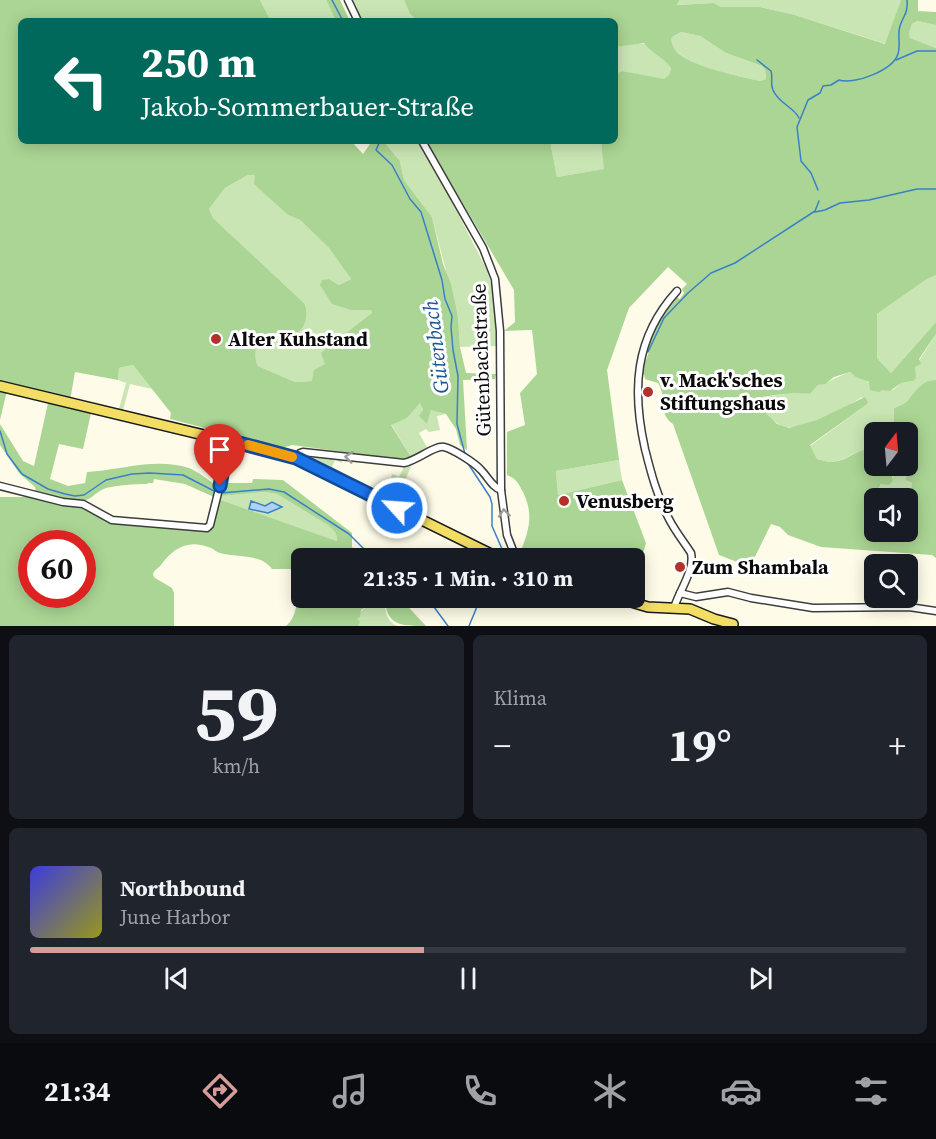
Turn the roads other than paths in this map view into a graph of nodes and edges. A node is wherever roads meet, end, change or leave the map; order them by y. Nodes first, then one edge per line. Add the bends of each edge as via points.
1 (348, 0) edge
2 (357, 18) edge
3 (424, 144) edge
4 (676, 291) dead end
5 (0, 386) edge
6 (228, 440) junction
7 (296, 458) junction
8 (0, 486) edge
9 (501, 490) junction
10 (479, 548) edge
11 (512, 548) edge
12 (680, 593) junction
13 (645, 606) edge
14 (674, 608) junction
15 (936, 611) edge
16 (727, 624) edge

1 - 2 street
3 - 9 street, Gütenbachstraße via 483,248 495,279 500,331
4 - 12 street via 661,309 649,334 638,372 637,403 658,495 691,553 693,563
5 - 6 main road
6 - 7 main road
6 - 8 street via 209,527 112,520 83,504
9 -> 7 street via 482,470 444,447 404,463 303,452
7 - 10 main road
11 -> 9 street, Gütenbachstraße
12 - 14 street
12 - 15 street via 696,597 728,592 813,608 909,607
13 - 14 main road
14 - 16 main road via 690,609

